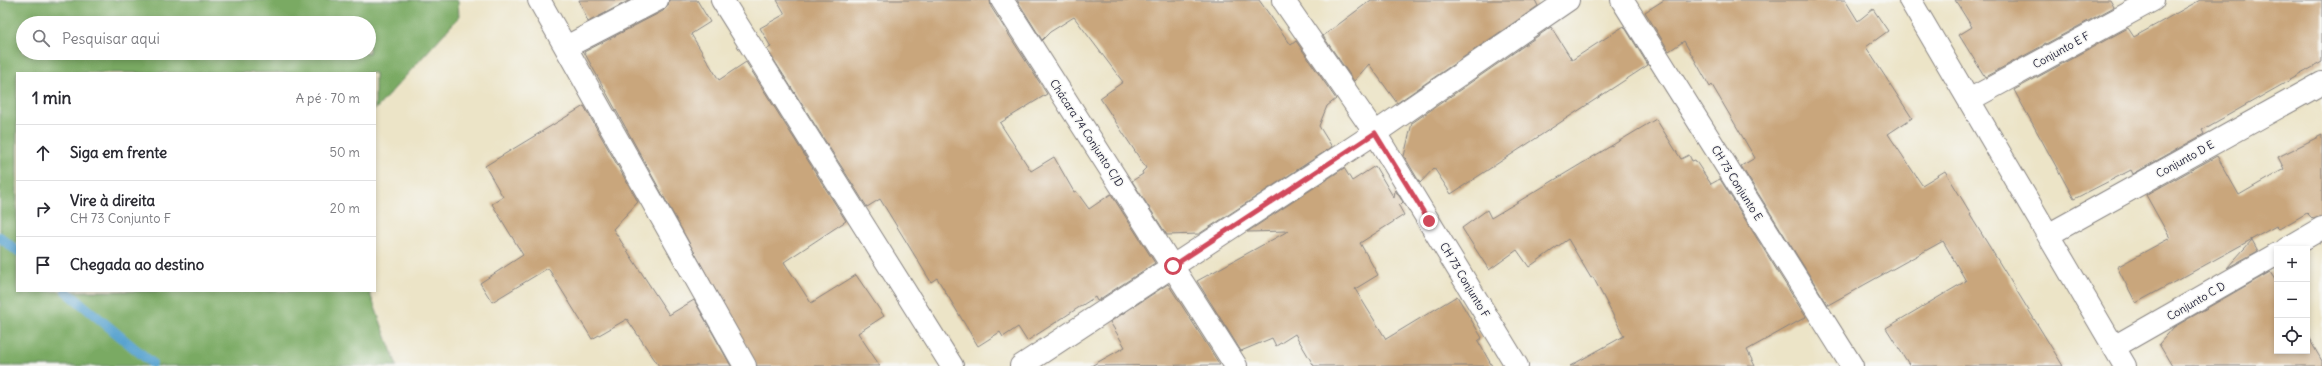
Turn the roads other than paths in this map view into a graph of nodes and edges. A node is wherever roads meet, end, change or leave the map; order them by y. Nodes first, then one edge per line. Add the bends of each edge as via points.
1 (539, 0) edge
2 (657, 0) edge
3 (722, 0) edge
4 (1002, 0) edge
5 (1283, 0) edge
6 (1568, 0) edge
7 (1622, 0) edge
8 (1910, 0) edge
9 (2153, 0) edge
10 (566, 47) junction
11 (2322, 83) edge
12 (1969, 100) junction
13 (1375, 133) junction
14 (2322, 228) edge
15 (2048, 235) junction
16 (2291, 246) edge
17 (2274, 256) edge
18 (1173, 266) junction
19 (2114, 348) junction
20 (745, 366) edge
21 (952, 366) edge
22 (1021, 366) edge
23 (1236, 366) edge
24 (1517, 366) edge
25 (1852, 366) edge
26 (2125, 366) edge

1 - 10 street
2 - 10 street
3 - 21 street
4 - 18 street, Chácara 74 Conjunto C/D
5 - 13 street, CH 73 Conjunto F
6 - 13 street
7 - 25 street, CH 73 Conjunto E
8 - 12 street
9 - 12 street, Conjunto E F
10 - 20 street
11 - 15 street, Conjunto D E
12 - 15 street
13 - 18 street
13 - 24 street, CH 73 Conjunto F
14 - 16 street
15 - 19 street
17 - 19 street, Conjunto C D
18 - 22 street
18 - 23 street, Chácara 74 Conjunto C/D
19 - 26 street

